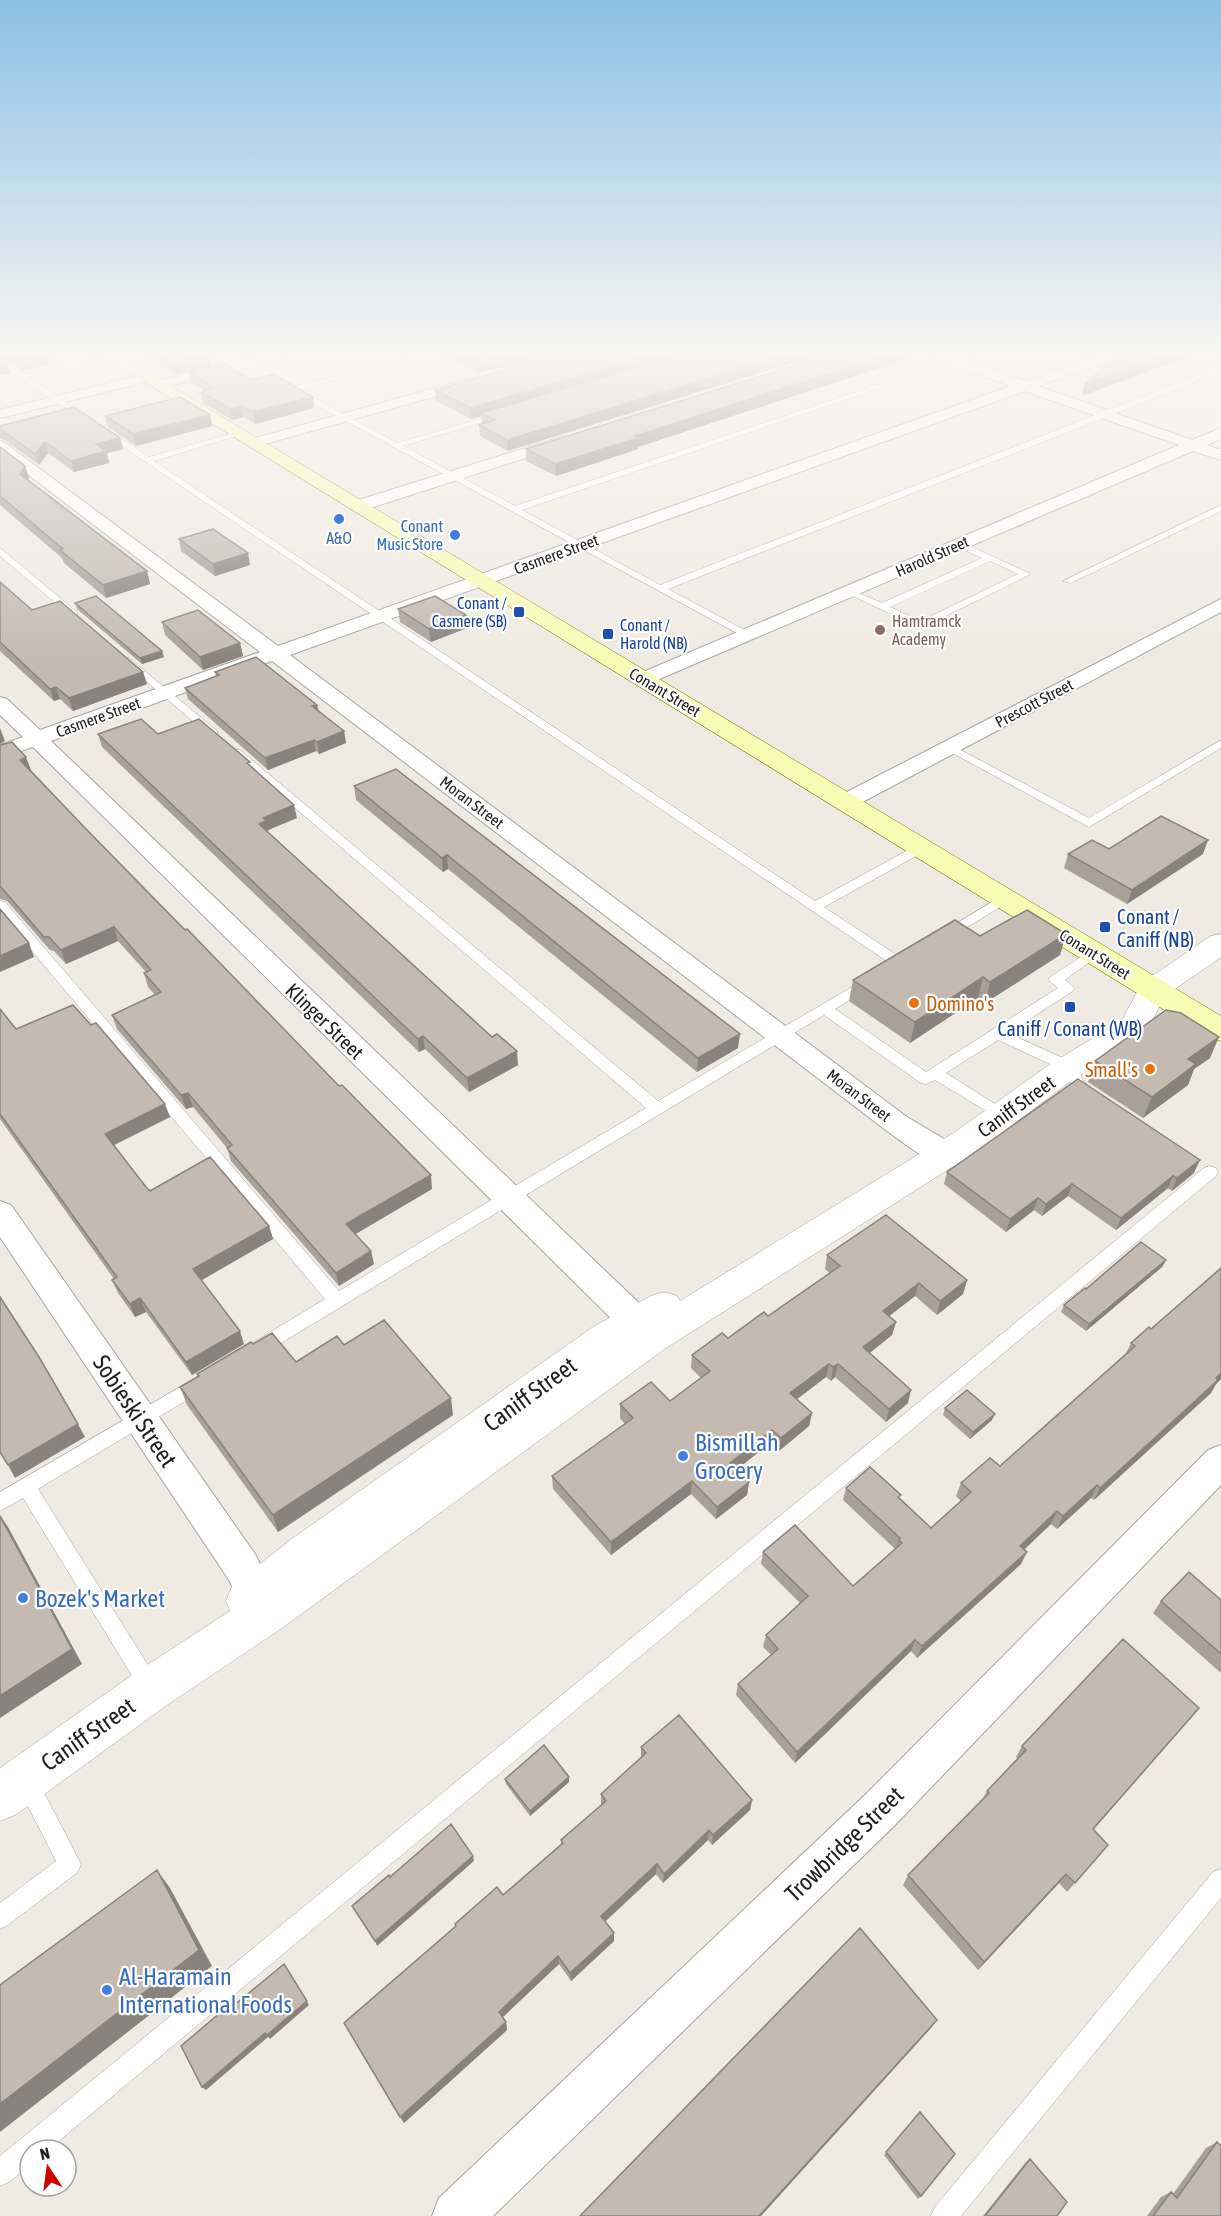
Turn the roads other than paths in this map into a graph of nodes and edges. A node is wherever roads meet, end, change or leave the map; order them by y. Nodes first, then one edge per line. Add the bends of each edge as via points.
1 (16, 458) edge
2 (155, 458) edge
3 (279, 458) edge
4 (422, 458) edge
5 (509, 458) edge
6 (666, 458) edge
7 (823, 458) edge
8 (992, 458) edge
9 (1161, 458) edge
10 (148, 460) joint
11 (453, 476) junction
12 (358, 506) junction
13 (1221, 508) edge
14 (516, 509) junction
15 (959, 544) junction
16 (581, 545) junction
17 (0, 551) edge
18 (989, 558) junction
19 (481, 581) junction
20 (1068, 581) dead end
21 (661, 588) junction
22 (849, 592) junction
23 (1221, 605) edge
24 (882, 607) junction
25 (382, 616) junction
26 (78, 618) edge
27 (748, 636) junction
28 (276, 654) junction
29 (122, 655) edge
30 (643, 678) junction
31 (166, 693) junction
32 (0, 704) edge
33 (36, 739) junction
34 (1221, 743) edge
35 (949, 748) junction
36 (0, 752) edge
37 (846, 801) junction
38 (923, 848) junction
39 (1005, 898) junction
40 (0, 905) edge
41 (815, 906) junction
42 (1221, 943) edge
43 (929, 945) edge
44 (1093, 953) junction
45 (1153, 990) junction
46 (824, 1008) junction
47 (1221, 1030) edge
48 (998, 1033) junction
49 (780, 1035) junction
50 (1071, 1068) junction
51 (935, 1073) junction
52 (1106, 1103) edge
53 (657, 1109) junction
54 (1001, 1115) junction
55 (946, 1154) junction
56 (1210, 1173) edge
57 (508, 1198) junction
58 (0, 1213) edge
59 (337, 1301) junction
60 (652, 1337) junction
61 (247, 1355) edge
62 (217, 1373) edge
63 (140, 1419) junction
64 (1221, 1461) edge
65 (26, 1486) junction
66 (0, 1502) edge
67 (261, 1603) junction
68 (152, 1689) junction
69 (21, 1782) joint
70 (1221, 1880) edge
71 (0, 1917) edge
72 (0, 2173) edge
73 (458, 2216) edge
74 (944, 2216) edge

1 - 28 street, Moran Street
2 - 10 lane
3 - 12 main road, Conant Street
4 - 11 lane
5 - 11 street
6 - 14 lane
7 - 16 street, Casmere Street
8 - 21 lane
9 - 15 street, Harold Street
10 - 25 lane
11 - 12 street
11 - 14 lane
12 - 19 main road, Conant Street
13 - 20 lane
14 - 16 lane
15 - 18 lane
15 - 22 street, Harold Street
16 - 19 street, Casmere Street
16 - 21 lane
17 - 26 lane
18 - 24 lane
18 - 24 lane via 1026,574 921,625
19 - 25 street, Casmere Street
19 - 30 main road, Conant Street
21 - 27 lane
22 - 24 lane
22 - 27 street, Harold Street
23 - 35 street, Prescott Street
25 - 28 street, Casmere Street
25 - 41 lane
27 - 30 street, Harold Street
28 - 31 street, Casmere Street
28 - 49 street, Moran Street
29 - 31 lane
30 - 37 main road, Conant Street
31 - 33 street, Casmere Street
31 - 53 lane
32 - 33 street, Klinger Street
33 - 36 street, Casmere Street
33 - 57 street, Klinger Street
34 - 35 lane via 1089,823
35 - 37 street, Prescott Street
37 - 38 main road, Conant Street
38 - 39 main road, Conant Street
38 - 41 lane
39 - 43 lane
39 - 44 main road, Conant Street
40 - 59 lane
41 - 46 lane via 904,960
42 - 45 street, Caniff Street
44 - 45 main road, Conant Street
44 - 48 lane via 1055,980 1068,988
45 - 47 main road, Conant Street
45 - 50 street, Caniff Street via 1134,1027
46 - 49 lane
46 - 51 lane via 926,1079
48 - 50 lane
48 - 51 lane
49 - 53 lane
49 - 55 street, Moran Street via 897,1124
50 - 52 lane via 1077,1084
50 - 54 street, Caniff Street
51 - 54 lane
53 - 57 lane
54 - 55 street, Caniff Street
55 - 60 street, Caniff Street
55 - 67 street, Caniff Street via 610,1336 308,1552
56 - 72 lane
57 - 59 lane
57 - 60 street, Klinger Street
58 - 63 street, Sobieski Street
59 - 61 lane
60 - 67 street, Caniff Street
62 - 63 lane
63 - 65 lane
63 - 67 street, Sobieski Street via 242,1567
64 - 73 street, Trowbridge Street via 881,1809
65 - 66 lane
65 - 68 lane
67 - 68 street, Caniff Street
68 - 69 street, Caniff Street
69 - 71 lane via 70,1864
70 - 74 lane

